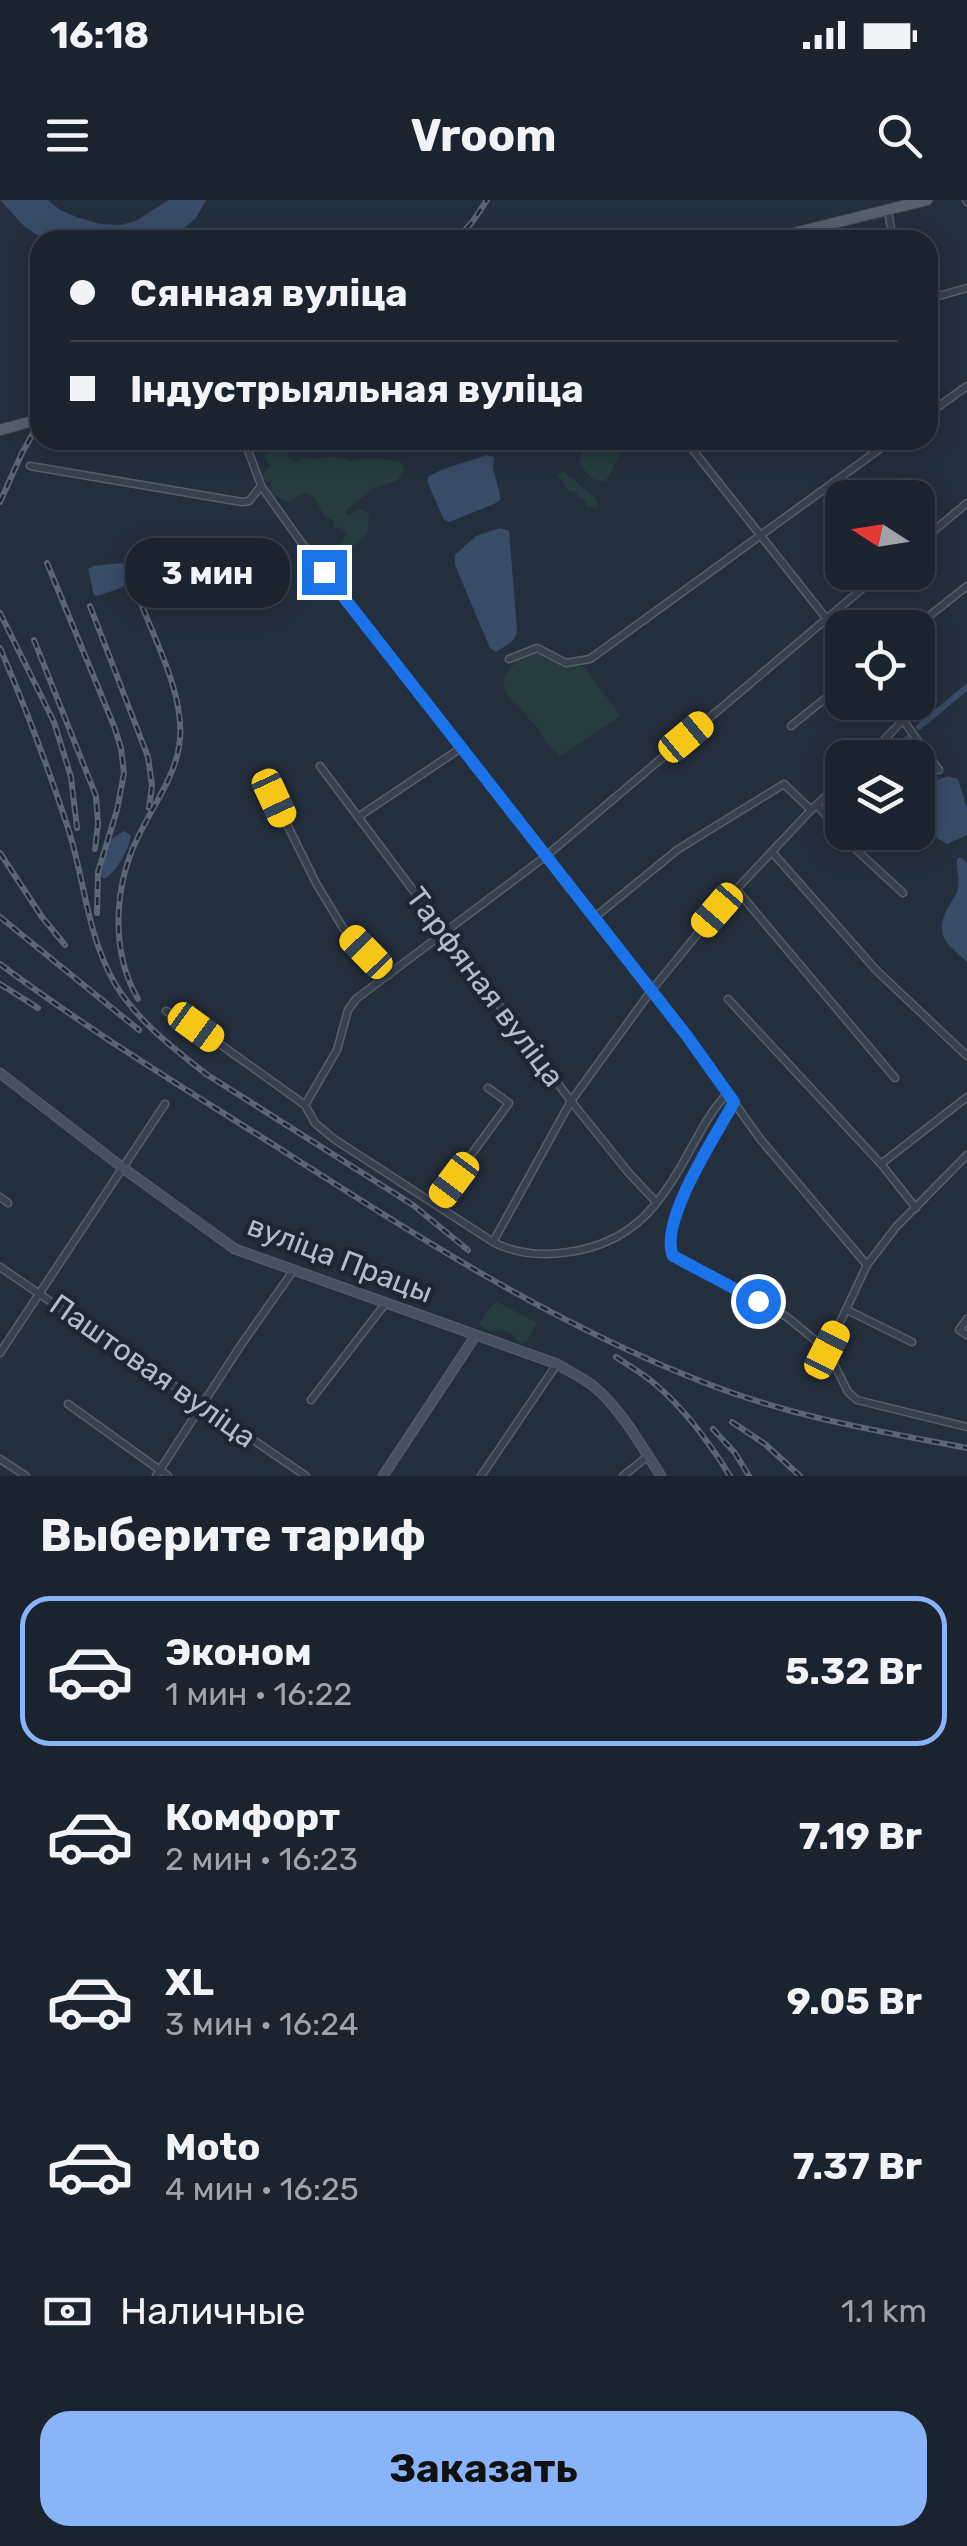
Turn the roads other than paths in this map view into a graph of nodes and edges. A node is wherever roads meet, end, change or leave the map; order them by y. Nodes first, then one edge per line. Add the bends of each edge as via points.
1 (927, 200) edge
2 (901, 203) edge
3 (888, 210) junction
4 (821, 226) junction
5 (805, 230) edge
6 (822, 230) edge
7 (891, 230) edge
8 (967, 288) edge
9 (938, 296) edge
10 (967, 386) edge
11 (938, 407) edge
12 (30, 422) edge
13 (0, 430) edge
14 (248, 450) edge
15 (693, 450) edge
16 (878, 450) edge
17 (30, 466) dead end
18 (262, 486) junction
19 (967, 502) edge
20 (935, 529) edge
21 (761, 534) junction
22 (967, 586) edge
23 (860, 590) edge
24 (826, 610) edge
25 (836, 610) edge
26 (935, 611) edge
27 (825, 619) edge
28 (509, 660) dead end
29 (825, 699) edge
30 (902, 720) joint
31 (791, 726) dead end
32 (884, 740) edge
33 (461, 748) junction
34 (320, 766) dead end
35 (939, 770) dead end
36 (825, 797) edge
37 (274, 798) dead end
38 (814, 808) junction
39 (358, 817) junction
40 (772, 852) junction
41 (546, 856) junction
42 (736, 890) junction
43 (902, 893) dead end
44 (594, 918) junction
45 (445, 933) junction
46 (389, 976) junction
47 (651, 991) junction
48 (728, 999) dead end
49 (166, 1010) dead end
50 (967, 1056) edge
51 (0, 1072) edge
52 (894, 1078) dead end
53 (488, 1088) dead end
54 (728, 1094) junction
55 (967, 1097) edge
56 (571, 1102) junction
57 (734, 1102) junction
58 (165, 1104) dead end
59 (305, 1105) junction
60 (967, 1155) edge
61 (882, 1164) junction
62 (123, 1168) junction
63 (0, 1198) edge
64 (656, 1202) junction
65 (8, 1203) dead end
66 (436, 1203) junction
67 (916, 1208) junction
68 (493, 1242) junction
69 (867, 1266) junction
70 (0, 1267) edge
71 (293, 1271) junction
72 (40, 1293) junction
73 (385, 1304) junction
74 (847, 1310) junction
75 (967, 1319) edge
76 (967, 1335) edge
77 (476, 1336) junction
78 (912, 1342) dead end
79 (827, 1350) junction
80 (0, 1354) edge
81 (557, 1364) junction
82 (312, 1400) dead end
83 (68, 1404) dead end
84 (202, 1405) junction
85 (967, 1427) edge
86 (648, 1456) junction
87 (0, 1459) edge
88 (158, 1473) edge
89 (26, 1476) edge
90 (168, 1476) edge
91 (306, 1476) edge
92 (383, 1476) edge
93 (482, 1476) edge
94 (623, 1476) edge
95 (661, 1476) edge

1 - 2 main road
2 - 3 main road
3 - 4 main road
3 - 7 street
4 - 5 main road
4 - 6 street
8 - 9 street
10 - 11 street
12 - 13 main road
14 - 18 street
15 - 21 street
16 - 21 street
17 - 18 street via 242,502
18 - 33 street
19 - 20 street
21 - 24 street
21 - 28 street via 590,659 566,663 537,648
22 - 26 street
23 - 25 street
27 - 41 street
29 - 31 street
30 - 32 street
30 - 35 street
33 - 39 street
33 - 41 street
34 - 39 street, Тарфяная вуліца
36 - 38 street
37 - 46 street via 343,928
38 - 40 street
38 - 43 street
38 - 44 street via 784,784 677,850
39 - 45 street, Тарфяная вуліца
40 - 42 street
40 - 50 street via 876,970
41 - 44 street
41 - 45 street
42 - 47 street
42 - 52 street
44 - 47 street
45 - 46 street
45 - 56 street, Тарфяная вуліца
46 - 59 street via 348,1010 337,1050
47 - 54 street
47 - 56 street
48 - 61 street
49 - 59 street
51 - 62 main road, вуліца Працы
53 - 66 street via 509,1102
54 - 57 street
54 - 64 street
55 - 61 street
56 - 64 street, Тарфяная вуліца
56 - 68 street
57 - 69 street
57 - 79 street via 674,1218 671,1253 787,1317
58 - 62 street
59 - 66 street via 334,1138
60 - 67 street
61 - 67 street
62 - 71 main road, вуліца Працы via 235,1249
62 - 72 street
63 - 65 street
64 - 68 street via 625,1234 589,1248 540,1254
66 - 68 street
67 - 69 street
69 - 74 street
70 - 72 street, Паштовая вуліца
71 - 73 main road, вуліца Працы
71 - 84 street
72 - 80 street
72 - 84 street, Паштовая вуліца
73 - 77 main road, вуліца Працы
73 - 82 street
74 - 78 street
74 - 79 street
75 - 76 street via 959,1330
77 - 81 main road, вуліца Працы
77 - 92 main road
79 - 85 street via 857,1400
81 - 86 main road, вуліца Працы via 596,1388
81 - 93 street
83 - 88 street
84 - 88 street
84 - 91 street, Паштовая вуліца
86 - 94 street
86 - 95 main road, вуліца Працы
87 - 89 street
88 - 90 street

